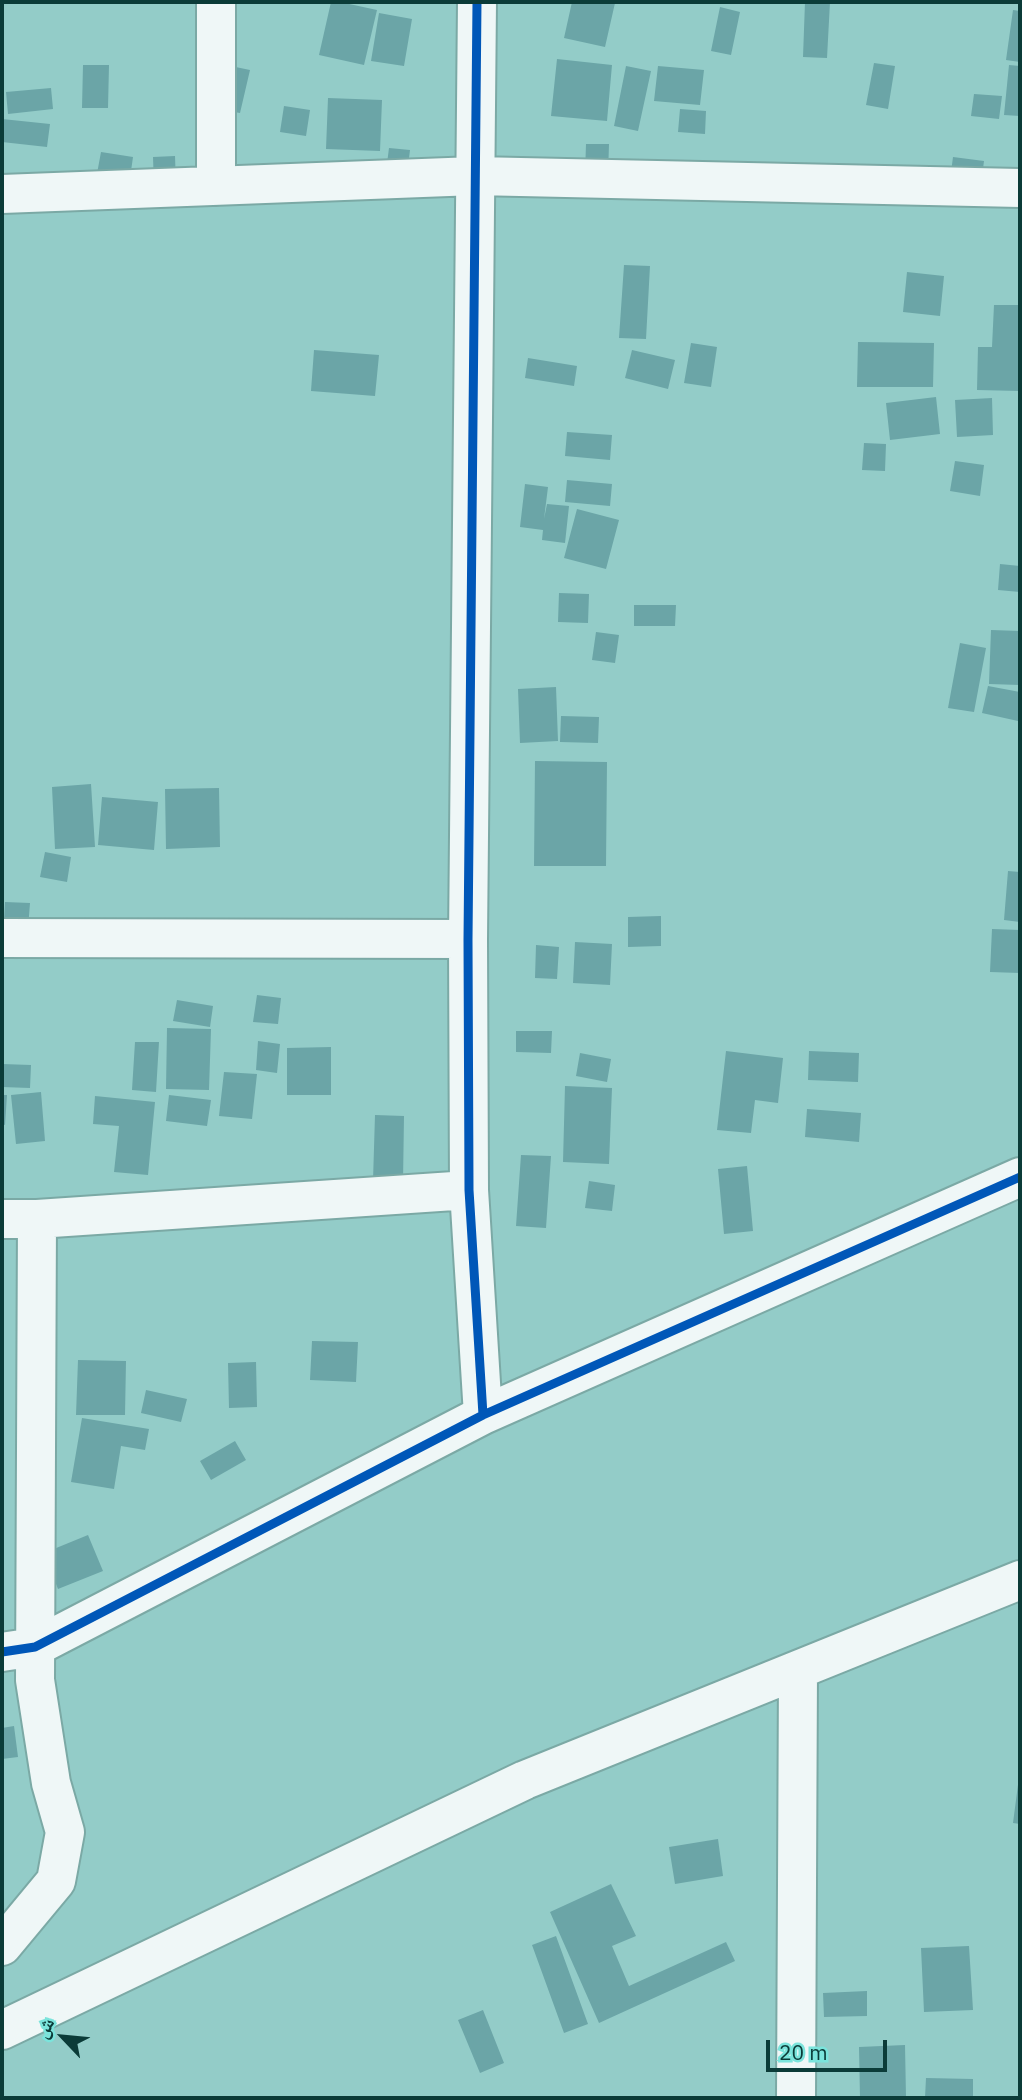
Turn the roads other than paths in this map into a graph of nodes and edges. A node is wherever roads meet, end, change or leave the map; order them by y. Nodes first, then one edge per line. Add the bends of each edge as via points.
1 (216, 2) edge
2 (477, 2) edge
3 (475, 176) junction
4 (216, 186) junction
5 (1020, 188) edge
6 (2, 194) edge
7 (2, 938) edge
8 (468, 939) junction
9 (1020, 1177) edge
10 (469, 1190) junction
11 (19, 1219) edge
12 (483, 1415) junction
13 (1020, 1580) edge
14 (18, 1649) edge
15 (798, 1670) junction
16 (2, 1946) edge
17 (2, 2030) edge
18 (796, 2098) edge

1 - 4 street
2 - 3 street
3 - 4 street
3 - 5 street
3 - 8 street
4 - 6 street
7 - 8 street
8 - 10 street
9 - 12 street
10 - 11 street
10 - 12 street
11 - 14 street
12 - 14 street
13 - 15 street
14 - 16 street via 35,1680 48,1770 65,1832 55,1881
15 - 17 street via 525,1780
15 - 18 street

